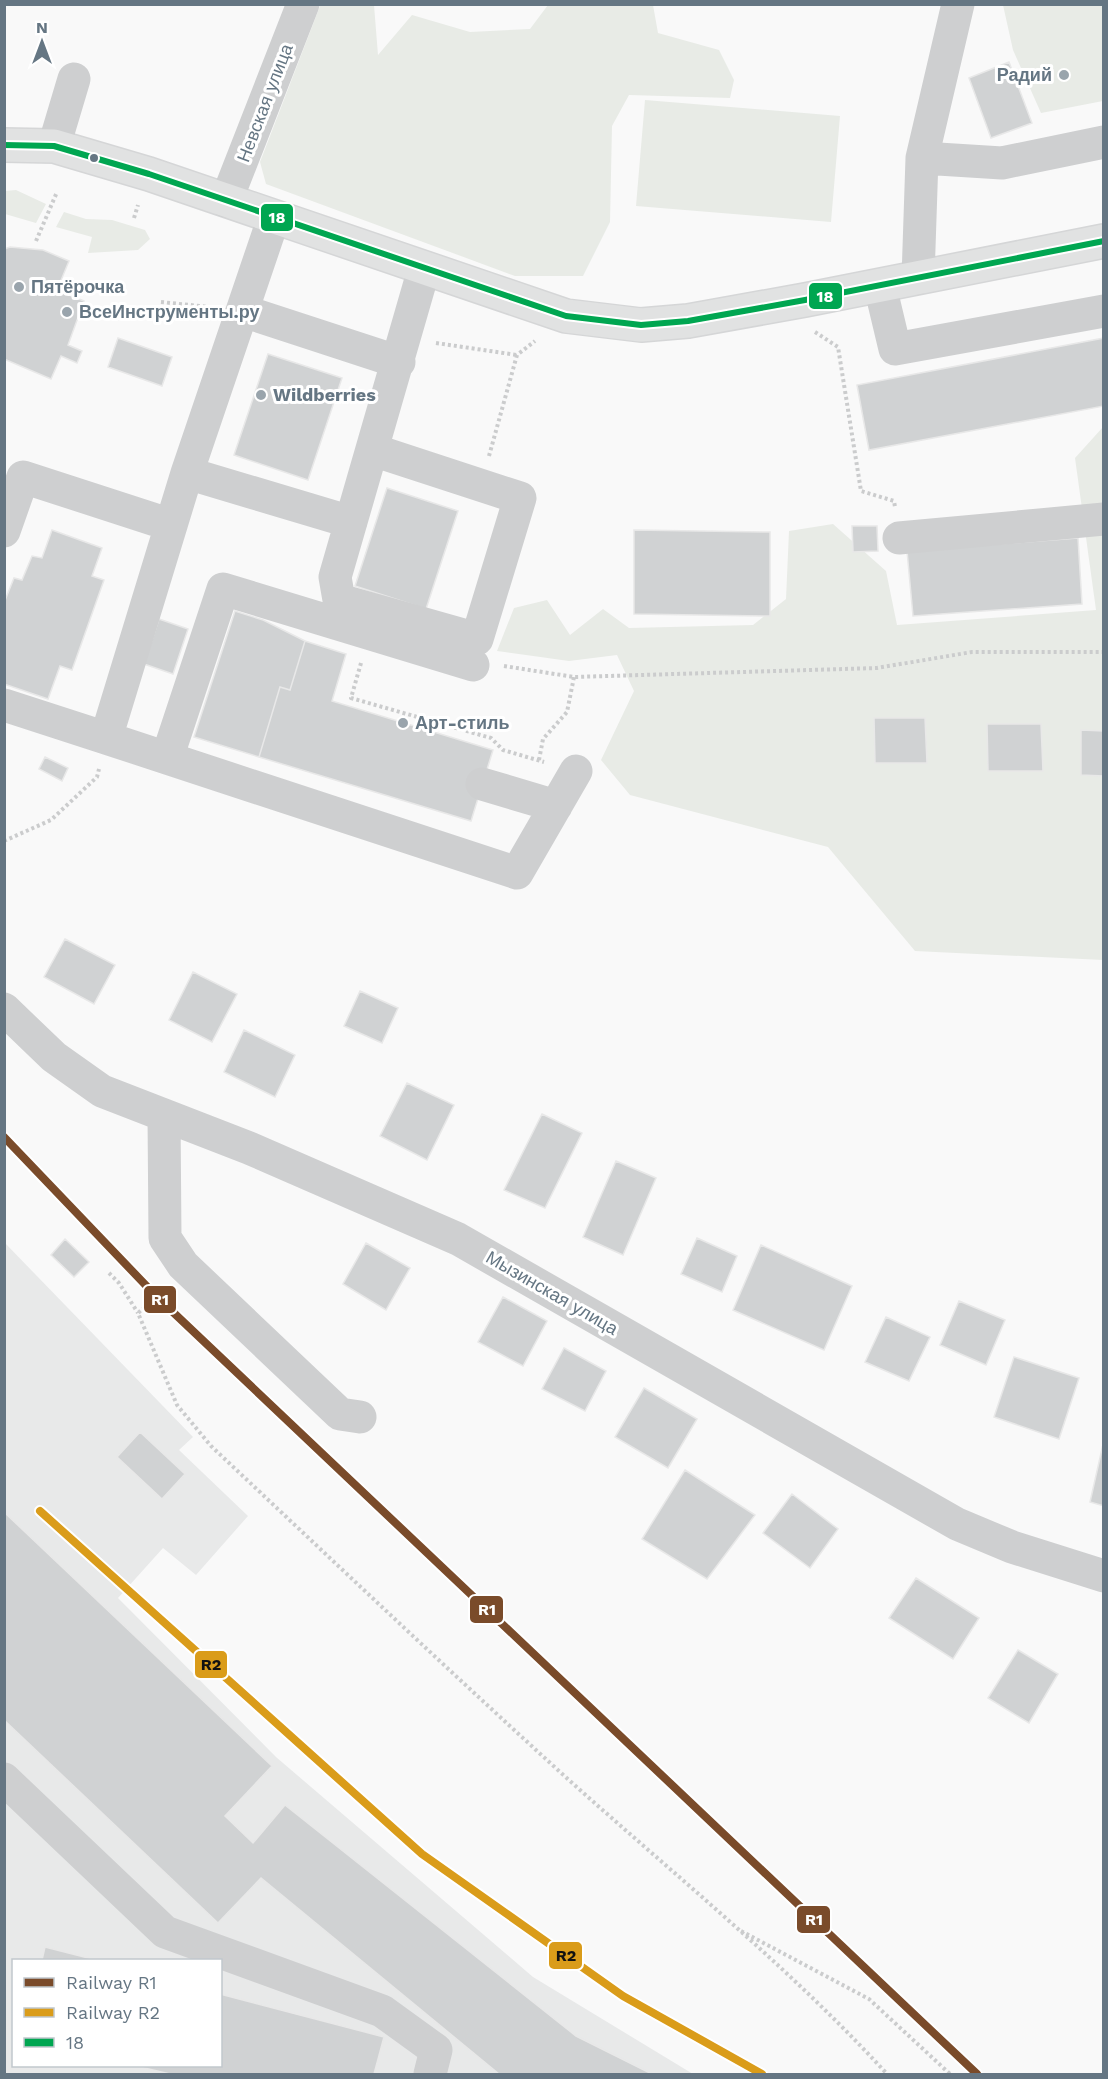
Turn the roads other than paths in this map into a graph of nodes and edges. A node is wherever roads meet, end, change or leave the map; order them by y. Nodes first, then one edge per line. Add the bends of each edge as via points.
1 (303, 4) edge
2 (958, 4) edge
3 (74, 79) dead end
4 (1104, 142) edge
5 (4, 145) edge
6 (54, 146) junction
7 (922, 158) junction
8 (226, 201) junction
9 (274, 217) junction
10 (1104, 241) edge
11 (424, 269) junction
12 (918, 278) junction
13 (879, 286) junction
14 (243, 311) junction
15 (1104, 311) edge
16 (402, 350) junction
17 (373, 450) junction
18 (187, 473) junction
19 (1104, 519) edge
20 (351, 522) junction
21 (171, 525) junction
22 (4, 531) edge
23 (899, 538) road end
24 (473, 665) road end
25 (4, 705) edge
26 (106, 738) junction
27 (167, 758) junction
28 (576, 771) road end
29 (482, 784) dead end
30 (556, 806) junction
31 (4, 1009) edge
32 (164, 1115) junction
33 (360, 1417) dead end
34 (1104, 1576) edge
35 (4, 1779) edge
36 (430, 2074) edge

1 - 8 street, Невская улица
2 - 7 street
3 - 6 street
4 - 7 street via 1002,164
5 - 6 main road
6 - 8 main road
7 - 12 street
8 - 9 main road
9 - 11 main road
9 - 14 street
10 - 12 main road
11 - 13 main road via 566,316 641,325 688,321
11 - 16 street
12 - 13 main road
13 - 15 street via 895,349
14 - 16 street
14 - 18 street
16 - 17 street
17 - 20 street
17 - 20 street via 520,498 477,639 339,600 335,577
18 - 20 street
18 - 21 street
19 - 23 street
21 - 22 street via 23,477
21 - 26 street
24 - 27 street via 223,589
25 - 26 street
26 - 27 street
27 - 30 street via 517,873
28 - 30 street
29 - 30 street
31 - 32 street, Мызинская улица via 54,1057 102,1091
32 - 33 street via 165,1238 183,1265 340,1414
32 - 34 street, Мызинская улица via 458,1239 957,1524 1012,1547
35 - 36 street via 165,1932 382,2011 436,2050

